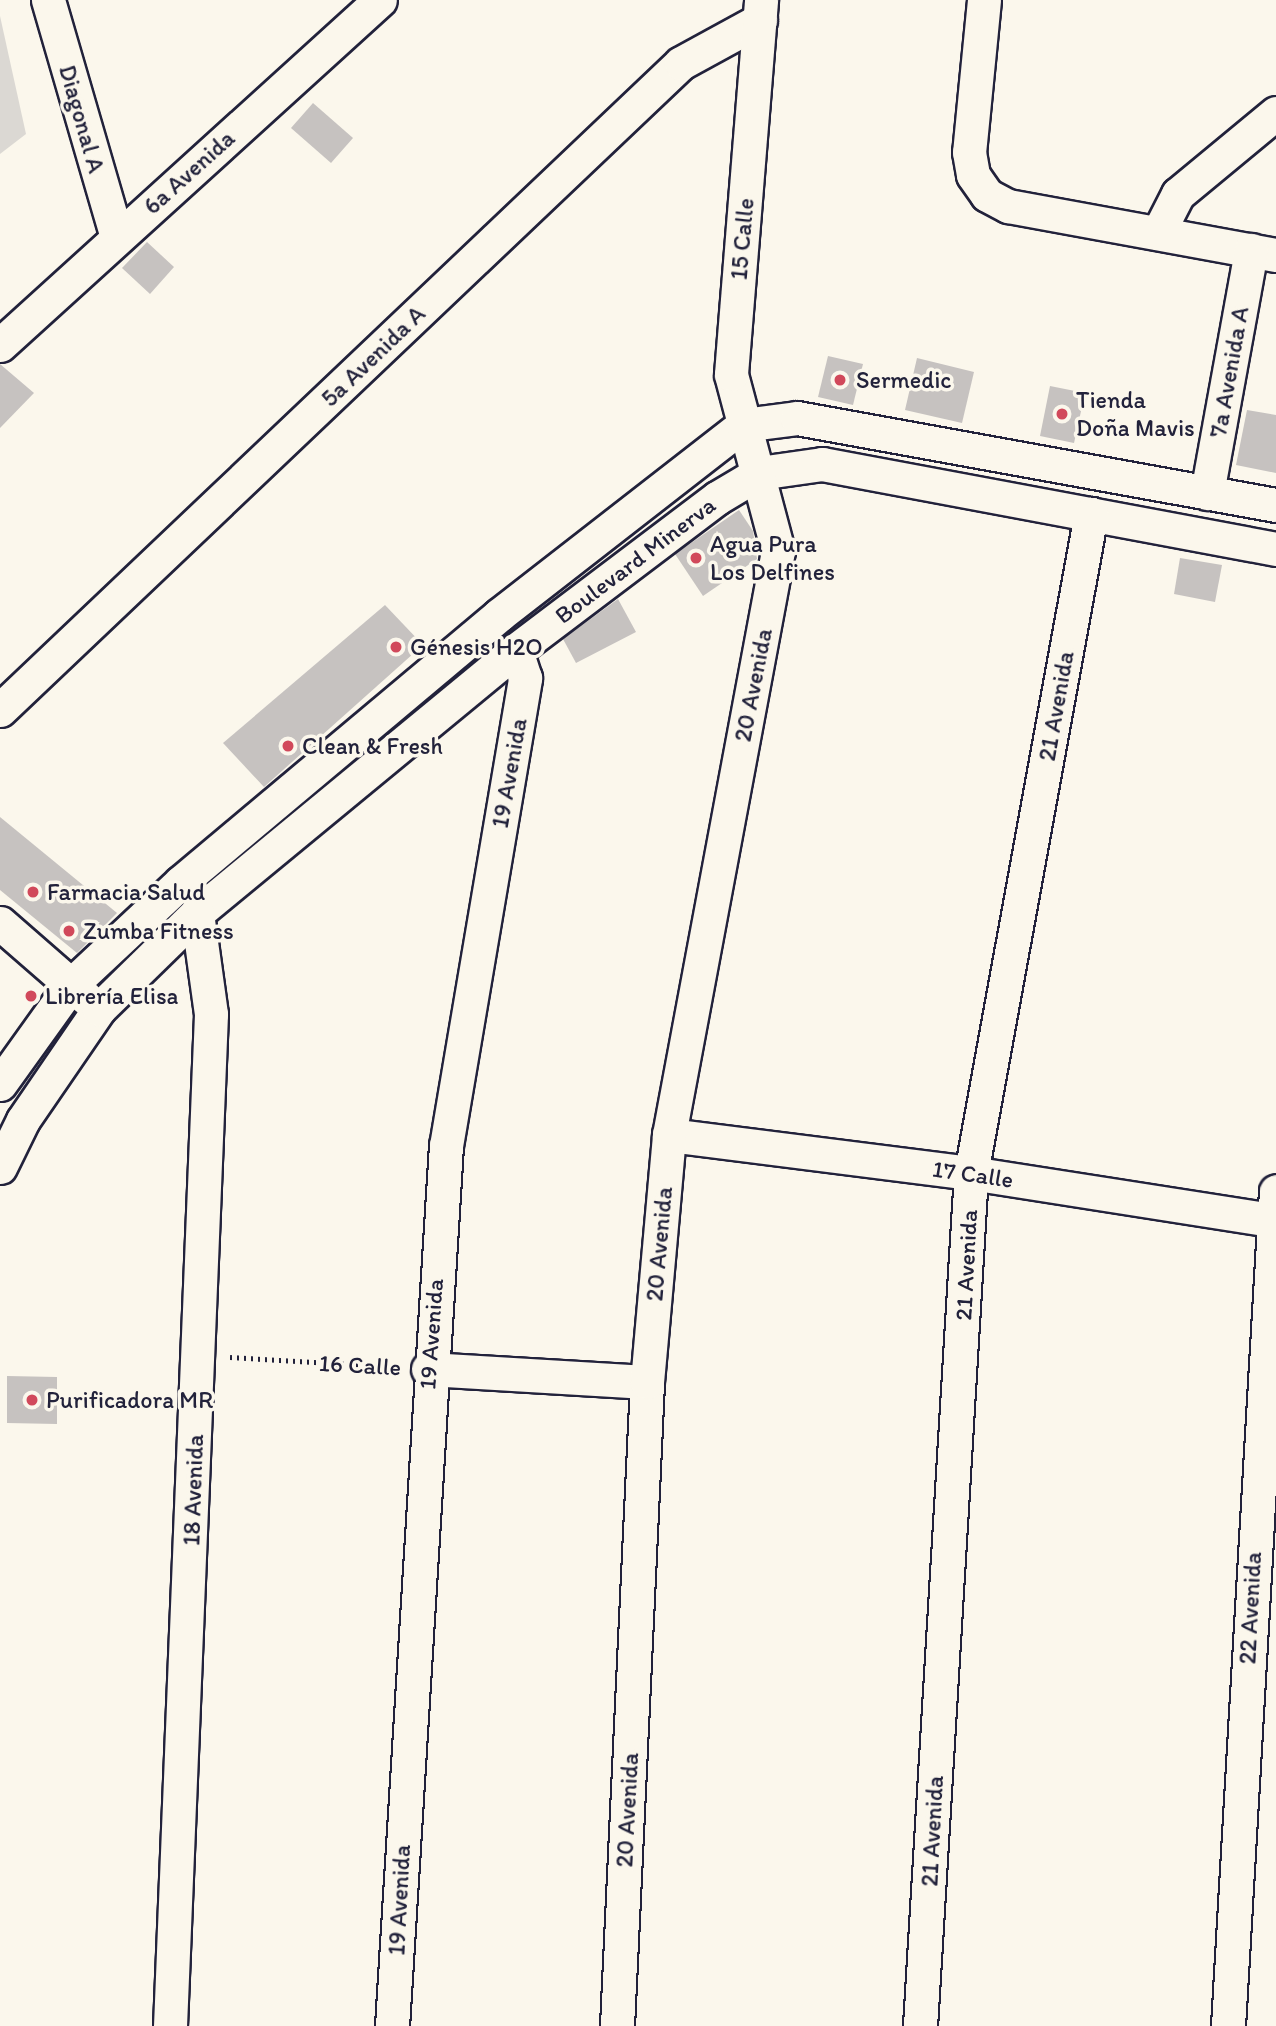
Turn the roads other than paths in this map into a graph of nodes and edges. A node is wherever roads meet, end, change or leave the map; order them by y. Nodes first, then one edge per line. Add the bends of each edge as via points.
1 (48, 0) edge
2 (380, 0) edge
3 (984, 0) edge
4 (761, 10) edge
5 (1276, 113) edge
6 (1158, 233) junction
7 (117, 237) junction
8 (1264, 252) edge
9 (0, 345) edge
10 (743, 425) junction
11 (759, 473) junction
12 (1207, 493) junction
13 (1276, 505) edge
14 (1091, 514) junction
15 (1276, 549) edge
16 (516, 650) junction
17 (0, 710) edge
18 (197, 914) junction
19 (0, 923) edge
20 (71, 985) junction
21 (99, 1009) junction
22 (0, 1084) edge
23 (669, 1135) junction
24 (0, 1167) edge
25 (971, 1173) junction
26 (1274, 1211) edge
27 (428, 1369) junction
28 (647, 1382) junction
29 (170, 2026) edge
30 (392, 2026) edge
31 (617, 2026) edge
32 (920, 2026) edge
33 (1228, 2026) edge

1 - 7 street, Diagonal A
2 - 7 street, 6a Avenida
3 - 6 street via 969,152 979,186 1008,206
4 - 10 street, 15 Calle via 731,374
4 - 17 street, 5a Avenida A via 681,63
5 - 6 street via 1178,194
6 - 8 street
7 - 9 street, 6a Avenida
8 - 12 street, 7a Avenida A
10 - 11 street, 15 Calle
10 - 12 street via 797,418
10 - 20 street, Boulevard Minerva via 488,624 181,882
11 - 14 street, Boulevard Minerva via 822,464
11 - 16 street, Boulevard Minerva via 717,498
11 - 23 street, 20 Avenida via 778,551
12 - 13 street
14 - 15 street, Boulevard Minerva
14 - 25 street, 21 Avenida
16 - 18 street, Boulevard Minerva
16 - 27 street, 19 Avenida via 525,678 446,1146
18 - 21 street, Boulevard Minerva
18 - 29 street, 18 Avenida via 211,1014
19 - 20 street
20 - 21 street
20 - 22 street, Boulevard Minerva
21 - 24 street, Boulevard Minerva via 23,1120
23 - 25 street, 17 Calle
23 - 28 street, 20 Avenida
25 - 26 street, 17 Calle
25 - 32 street, 21 Avenida
26 - 33 street, 22 Avenida
27 - 28 street, 16 Calle
27 - 30 street, 19 Avenida
28 - 31 street, 20 Avenida

